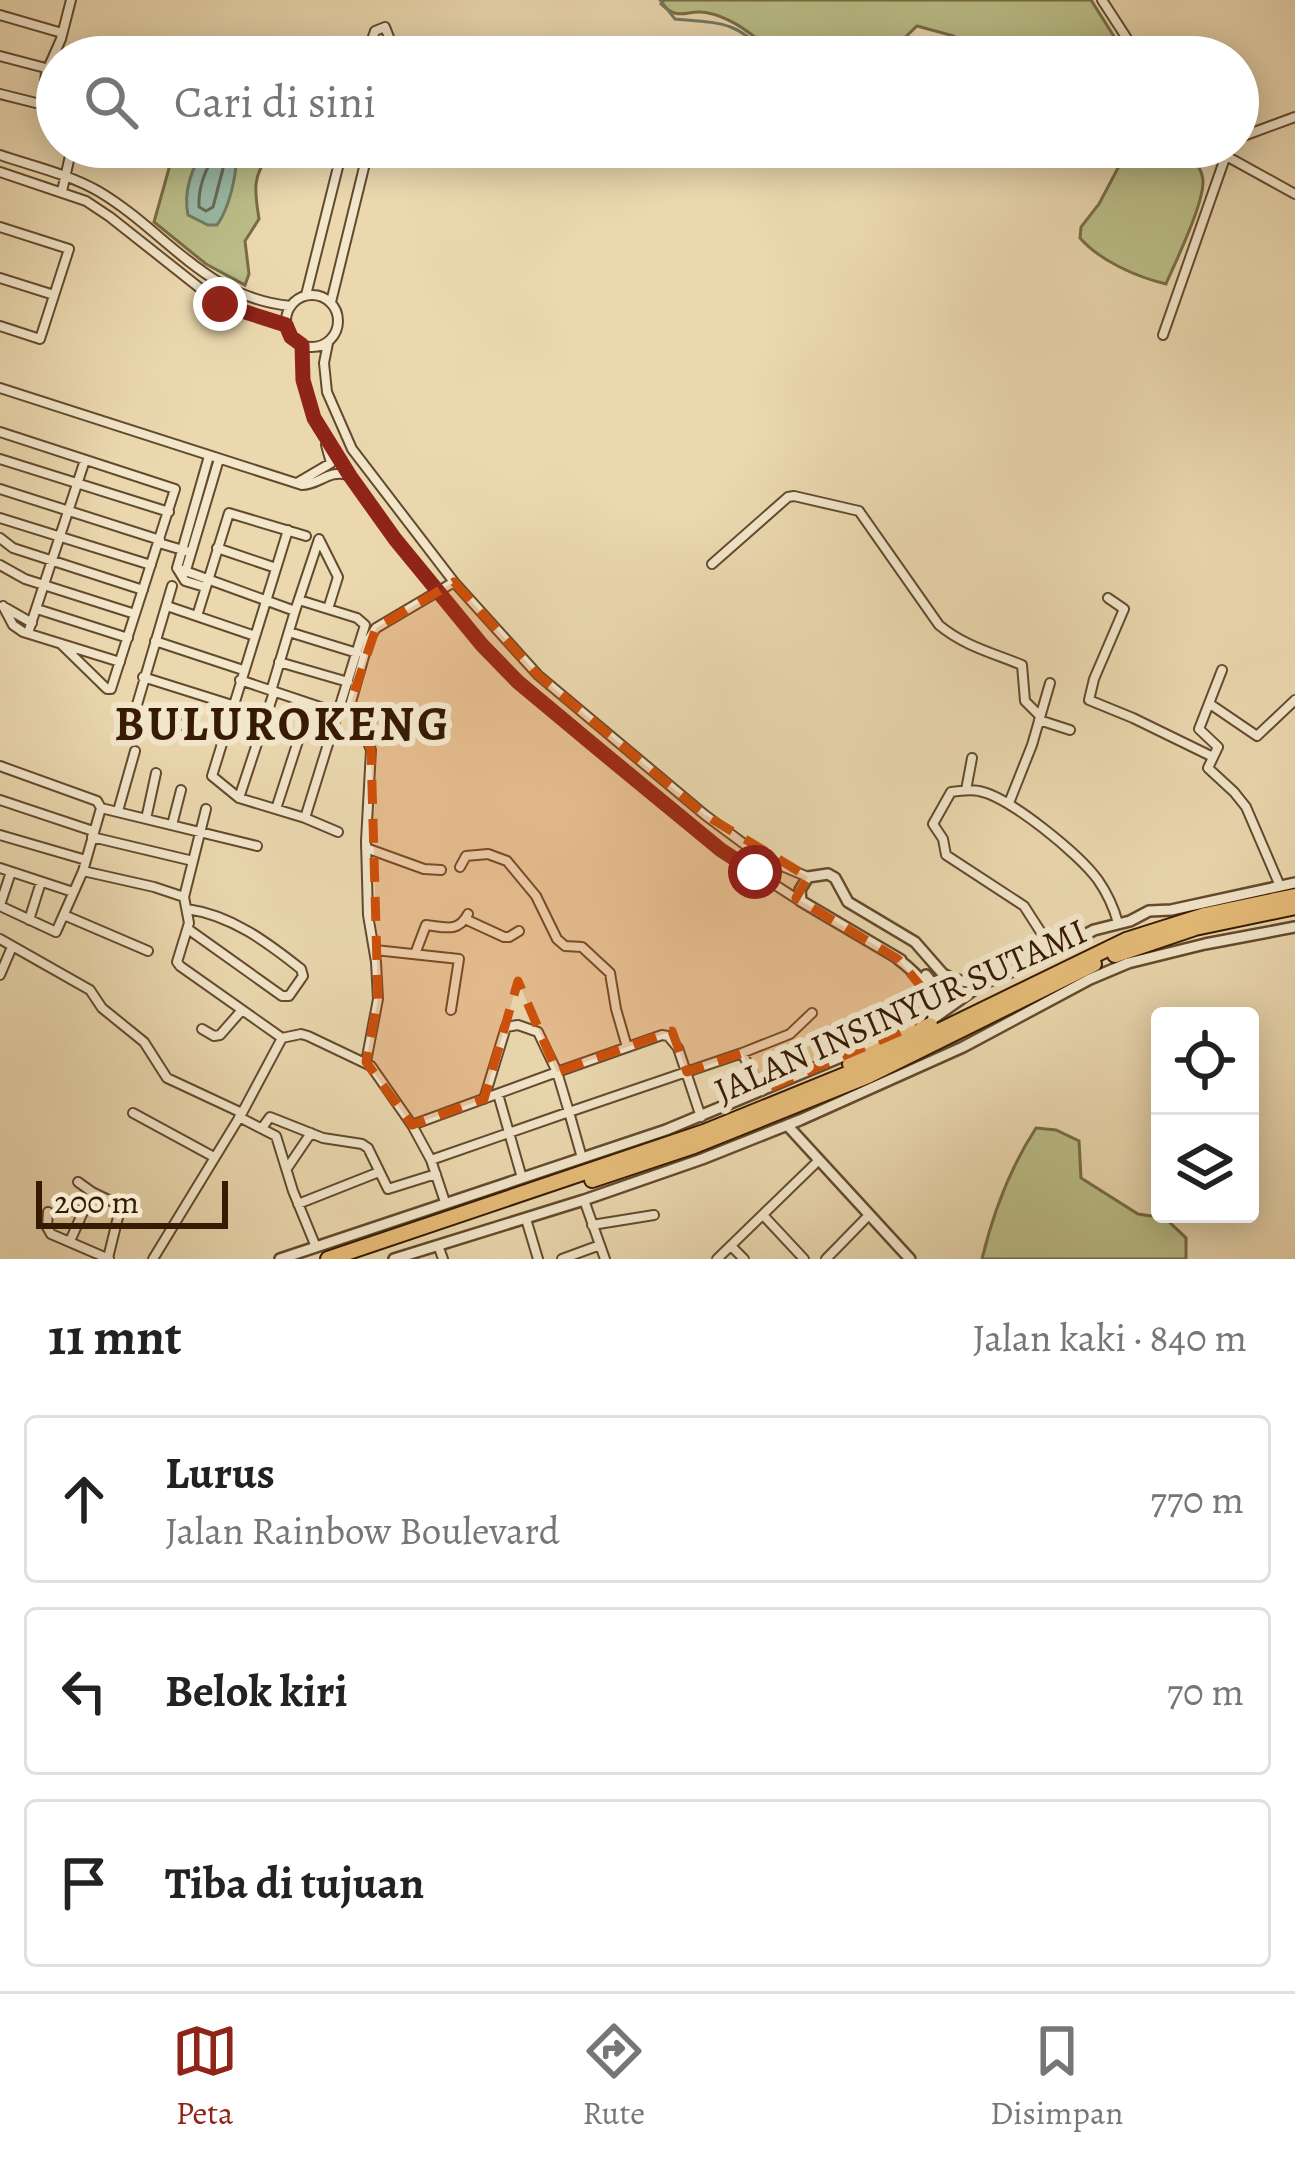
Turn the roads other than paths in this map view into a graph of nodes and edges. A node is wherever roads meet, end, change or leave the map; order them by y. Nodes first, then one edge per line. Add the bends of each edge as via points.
1 (1102, 0) edge
2 (71, 1) edge
3 (0, 15) edge
4 (63, 33) junction
5 (62, 36) edge
6 (1125, 36) edge
7 (0, 56) edge
8 (36, 66) edge
9 (0, 94) edge
10 (36, 103) edge
11 (1295, 117) edge
12 (1259, 130) edge
13 (0, 155) edge
14 (36, 167) edge
15 (38, 168) edge
16 (66, 168) edge
17 (338, 168) edge
18 (364, 168) edge
19 (1221, 168) edge
20 (1244, 168) edge
21 (0, 172) edge
22 (64, 177) junction
23 (62, 191) junction
24 (1295, 194) edge
25 (0, 227) edge
26 (0, 278) edge
27 (55, 295) junction
28 (306, 296) junction
29 (331, 302) junction
30 (290, 306) junction
31 (286, 325) junction
32 (0, 326) edge
33 (1163, 335) dead end
34 (328, 343) junction
35 (302, 345) junction
36 (0, 388) edge
37 (314, 418) junction
38 (0, 432) edge
39 (214, 458) junction
40 (0, 459) edge
41 (85, 460) junction
42 (350, 476) junction
43 (297, 482) junction
44 (78, 484) junction
45 (0, 489) edge
46 (69, 511) junction
47 (169, 512) junction
48 (0, 518) edge
49 (287, 530) junction
50 (306, 536) dead end
51 (60, 537) junction
52 (0, 538) edge
53 (159, 542) junction
54 (217, 548) junction
55 (187, 552) junction
56 (52, 560) junction
57 (712, 564) dead end
58 (0, 565) edge
59 (151, 565) junction
60 (276, 568) junction
61 (207, 582) junction
62 (454, 582) junction
63 (44, 585) junction
64 (172, 586) dead end
65 (143, 590) junction
66 (439, 592) junction
67 (1108, 598) dead end
68 (299, 600) junction
69 (265, 602) junction
70 (1, 605) edge
71 (166, 606) junction
72 (37, 609) junction
73 (328, 609) junction
74 (295, 611) junction
75 (135, 614) junction
76 (197, 616) junction
77 (30, 628) junction
78 (289, 632) junction
79 (255, 636) junction
80 (128, 638) junction
81 (155, 641) junction
82 (61, 644) junction
83 (357, 653) junction
84 (120, 662) junction
85 (279, 662) junction
86 (1222, 670) dead end
87 (242, 675) junction
88 (143, 677) junction
89 (348, 682) junction
90 (1049, 682) dead end
91 (272, 691) junction
92 (1295, 700) edge
93 (310, 704) junction
94 (1210, 704) junction
95 (232, 705) junction
96 (337, 717) junction
97 (1040, 718) junction
98 (1070, 730) dead end
99 (222, 737) junction
100 (135, 751) dead end
101 (1213, 757) junction
102 (972, 758) dead end
103 (0, 766) edge
104 (156, 773) dead end
105 (181, 790) dead end
106 (965, 790) junction
107 (239, 798) junction
108 (0, 800) edge
109 (1009, 803) junction
110 (101, 808) junction
111 (206, 809) dead end
112 (276, 809) junction
113 (118, 811) junction
114 (305, 818) junction
115 (146, 819) junction
116 (172, 825) junction
117 (200, 831) junction
118 (338, 832) dead end
119 (92, 834) junction
120 (0, 835) edge
121 (257, 846) dead end
122 (366, 848) junction
123 (193, 861) junction
124 (84, 866) junction
125 (460, 867) dead end
126 (0, 868) edge
127 (441, 870) dead end
128 (11, 872) junction
129 (808, 877) junction
130 (41, 882) junction
131 (1291, 891) edge
132 (73, 892) junction
133 (184, 897) junction
134 (801, 902) junction
135 (0, 906) edge
136 (187, 908) junction
137 (64, 915) junction
138 (29, 920) junction
139 (1118, 923) junction
140 (1295, 927) edge
141 (188, 929) junction
142 (519, 931) dead end
143 (0, 939) edge
144 (13, 947) junction
145 (374, 950) junction
146 (148, 951) dead end
147 (1052, 951) junction
148 (415, 954) junction
149 (898, 959) junction
150 (944, 974) junction
151 (0, 975) edge
152 (933, 983) junction
153 (982, 984) junction
154 (242, 1010) junction
155 (451, 1010) dead end
156 (812, 1013) dead end
157 (931, 1022) junction
158 (202, 1029) dead end
159 (282, 1038) junction
160 (627, 1048) junction
161 (742, 1053) junction
162 (366, 1062) junction
163 (557, 1072) junction
164 (687, 1072) junction
165 (762, 1091) junction
166 (498, 1094) junction
167 (484, 1099) junction
168 (569, 1112) junction
169 (133, 1113) dead end
170 (240, 1115) junction
171 (703, 1124) junction
172 (412, 1125) junction
173 (787, 1125) junction
174 (262, 1128) junction
175 (310, 1133) junction
176 (510, 1133) junction
177 (214, 1157) junction
178 (582, 1159) junction
179 (430, 1160) junction
180 (818, 1161) junction
181 (287, 1168) junction
182 (379, 1172) junction
183 (436, 1174) junction
184 (522, 1178) junction
185 (78, 1182) dead end
186 (92, 1192) junction
187 (584, 1200) junction
188 (59, 1201) dead end
189 (445, 1202) junction
190 (298, 1204) junction
191 (48, 1212) dead end
192 (82, 1214) junction
193 (654, 1214) dead end
194 (763, 1215) junction
195 (868, 1216) junction
196 (526, 1220) junction
197 (592, 1225) junction
198 (70, 1241) junction
199 (438, 1245) junction
200 (600, 1245) junction
201 (731, 1246) junction
202 (316, 1247) junction
203 (109, 1259) edge
204 (153, 1259) edge
205 (280, 1259) edge
206 (328, 1259) edge
207 (353, 1259) edge
208 (394, 1259) edge
209 (443, 1259) edge
210 (538, 1259) edge
211 (562, 1259) edge
212 (605, 1259) edge
213 (717, 1259) edge
214 (744, 1259) edge
215 (804, 1259) edge
216 (826, 1259) edge
217 (910, 1259) edge

1 - 6 street
2 - 4 street
3 - 4 street
4 - 5 street
7 - 8 street
9 - 10 street
11 - 12 street
13 - 14 street
15 - 22 street
16 - 22 street
17 - 28 street
18 - 29 street
19 - 33 street
20 - 24 street
21 - 23 street
22 - 23 street
22 - 30 street via 119,205 228,289
23 - 31 street via 110,217 220,304
25 - 27 street via 69,250
26 - 27 street
27 - 32 street via 40,339
28 - 29 street
28 - 30 street
29 - 34 street via 339,320
30 - 31 street
31 - 35 street
34 - 35 street
34 - 62 street via 327,392 352,449
35 - 37 street
36 - 39 street
37 - 42 street
37 - 43 street via 331,464
38 - 41 street
39 - 43 street
39 - 55 street
40 - 44 street
41 - 44 street
41 - 47 street via 172,487
42 - 43 street
42 - 66 street
44 - 46 street
44 - 47 street
45 - 46 street
46 - 51 street
46 - 53 street
47 - 53 street
48 - 51 street
49 - 50 street
49 - 54 street via 230,513
49 - 60 street
51 - 56 street
51 - 59 street
52 - 56 street
53 - 55 street
53 - 59 street
54 - 60 street
54 - 61 street
55 - 61 street via 182,569
56 - 63 street
56 - 65 street
57 - 97 street via 788,497 859,511 940,626 1022,665 1025,701
58 - 63 street
59 - 65 street
60 - 69 street
61 - 69 street
61 - 76 street
62 - 66 street
62 - 129 street via 538,674 705,814 763,858
63 - 72 street
63 - 75 street
64 - 71 street
65 - 75 street
66 - 122 street via 376,628 352,693 370,749
66 - 134 street via 518,682 721,850
67 - 101 street via 1124,609 1090,702
68 - 73 street
68 - 73 street via 319,539 338,577
68 - 74 street
69 - 74 street
69 - 79 street
70 - 77 street via 13,625
71 - 76 street
71 - 81 street
72 - 77 street
72 - 80 street
73 - 83 street via 364,622
74 - 78 street
75 - 80 street
76 - 79 street
77 - 82 street
78 - 83 street
78 - 85 street
79 - 87 street
80 - 84 street
81 - 87 street
81 - 88 street
82 - 84 street
82 - 84 street via 108,690
83 - 89 street
85 - 89 street
85 - 91 street
86 - 94 street
87 - 91 street
87 - 95 street
88 - 95 street
88 - 99 street via 140,712
89 - 96 street
90 - 97 street
91 - 93 street
91 - 107 street
92 - 94 street via 1257,736
93 - 96 street
93 - 112 street
94 - 101 street via 1199,730 1219,747
95 - 99 street
96 - 114 street
97 - 98 street
97 - 109 street
99 - 107 street via 212,778
100 - 113 street
101 - 131 street via 1208,768 1246,807
102 - 106 street
103 - 110 street
104 - 115 street
105 - 116 street
106 - 109 street
106 - 147 street via 949,794 933,822 946,855 1024,906
107 - 112 street
108 - 119 street
109 - 139 street via 1093,873
110 - 113 street
110 - 119 street
111 - 117 street
112 - 114 street
113 - 115 street
114 - 118 street
115 - 116 street
116 - 117 street
117 - 121 street
117 - 123 street
119 - 123 street
119 - 124 street
120 - 124 street
122 - 127 street
122 - 145 street
123 - 133 street
124 - 132 street
124 - 133 street
125 - 160 street via 476,853 514,867 557,939 582,947 610,973
126 - 128 street
128 - 130 street
128 - 135 street
129 - 134 street
129 - 150 street via 836,878 848,902 915,942
130 - 132 street
130 - 138 street
131 - 139 street via 1149,911
131 - 171 highway, JALAN INSINYUR SUTAMI via 1126,940 869,1065
131 - 207 highway, JALAN INSINYUR SUTAMI via 1129,949 777,1113
132 - 137 street
133 - 136 street
134 - 149 street
135 - 138 street
136 - 141 street
136 - 141 street via 248,930 303,976 282,996
137 - 138 street via 55,932
137 - 146 street
139 - 147 street
140 - 173 street via 1109,970 963,1047
141 - 154 street via 178,964
142 - 148 street via 503,937 466,916 454,928 426,925
143 - 144 street
144 - 151 street
144 - 170 street via 90,990 144,1042 167,1078
145 - 148 street
145 - 162 street via 377,999
147 - 153 street
148 - 155 street via 460,961
149 - 152 street
149 - 165 street via 925,983 923,1016
150 - 152 street via 944,986
150 - 153 street
152 - 157 street
153 - 157 street
154 - 158 street via 220,1035
154 - 159 street
156 - 161 street via 790,1034
157 - 171 highway
159 - 162 street via 301,1034
159 - 170 street
160 - 163 street
160 - 164 street via 668,1036
161 - 164 street
161 - 165 street
162 - 172 street
163 - 166 street
163 - 167 street via 538,1031 509,1025
163 - 168 street
164 - 168 street
164 - 171 street
165 - 171 street
166 - 167 street
166 - 176 street
167 - 172 street
168 - 176 street
168 - 178 street
169 - 177 street
170 - 174 street
170 - 177 street
171 - 178 street
171 - 206 highway, JALAN INSINYUR SUTAMI
172 - 179 street
173 - 180 street
173 - 187 street
174 - 175 street via 270,1117
174 - 181 street via 276,1136
175 - 181 street
175 - 182 street via 362,1144
176 - 179 street
176 - 184 street
177 - 204 street
178 - 184 street
179 - 183 street
180 - 194 street
180 - 195 street
181 - 190 street
182 - 183 street via 388,1189
182 - 190 street
183 - 189 street
184 - 189 street
185 - 186 street
186 - 192 street
186 - 203 street via 120,1209
187 - 196 street
187 - 197 street
188 - 192 street
189 - 202 street
190 - 202 street
191 - 198 street via 49,1232
192 - 198 street
193 - 197 street
194 - 201 street
194 - 215 street
195 - 216 street
195 - 217 street
196 - 199 street
196 - 210 street
197 - 200 street
198 - 203 street
199 - 208 street
199 - 209 street
200 - 211 street
200 - 212 street
201 - 213 street
201 - 214 street
202 - 205 street

